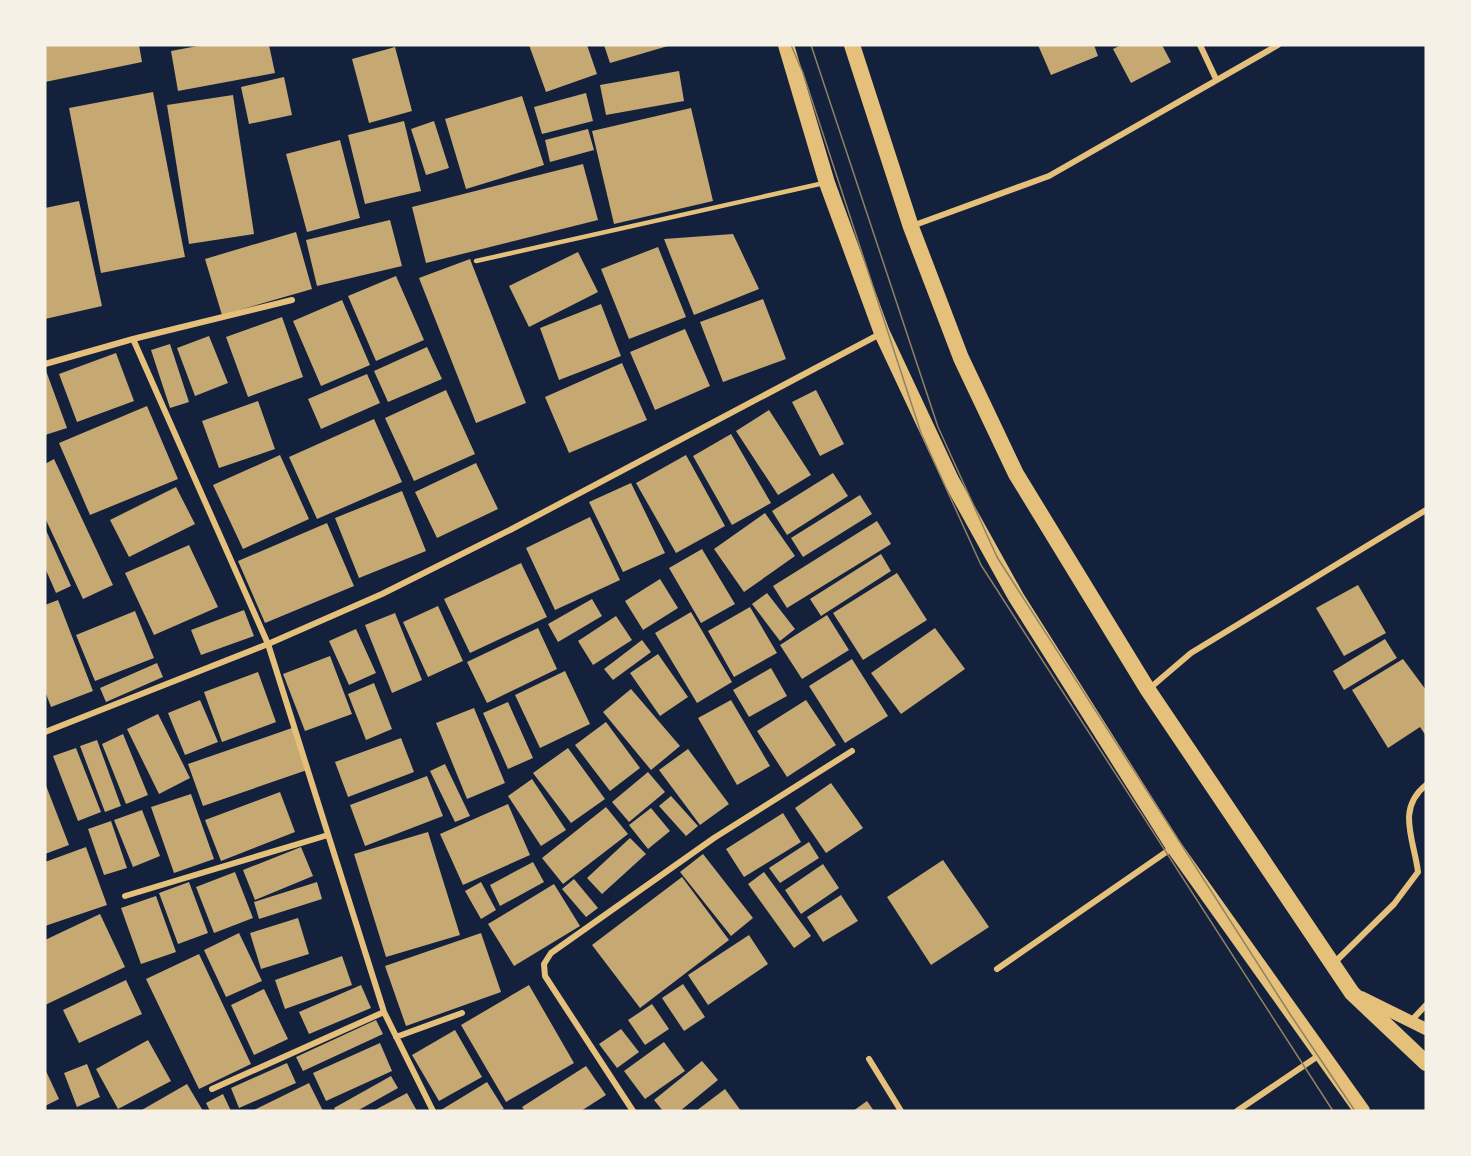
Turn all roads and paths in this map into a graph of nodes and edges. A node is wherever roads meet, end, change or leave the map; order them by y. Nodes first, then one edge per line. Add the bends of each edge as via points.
1 (786, 45) edge
2 (852, 45) edge
3 (1200, 45) edge
4 (1278, 45) edge
5 (1216, 79) junction
6 (827, 183) junction
7 (910, 227) junction
8 (476, 261) dead end
9 (292, 300) dead end
10 (882, 333) junction
11 (133, 339) junction
12 (45, 364) edge
13 (1426, 510) edge
14 (268, 644) junction
15 (1148, 690) junction
16 (45, 732) edge
17 (852, 751) dead end
18 (1426, 785) edge
19 (328, 835) junction
20 (1174, 847) junction
21 (125, 896) dead end
22 (1333, 965) junction
23 (997, 969) dead end
24 (1352, 993) junction
25 (1426, 1005) edge
26 (384, 1012) junction
27 (462, 1013) dead end
28 (1411, 1021) junction
29 (1426, 1029) edge
30 (396, 1037) junction
31 (1322, 1054) junction
32 (869, 1059) dead end
33 (1426, 1063) edge
34 (212, 1089) dead end
35 (433, 1111) edge
36 (633, 1111) edge
37 (901, 1111) edge
38 (1237, 1111) edge
39 (1362, 1111) edge

1 - 6 highway
2 - 7 highway
3 - 5 street
4 - 5 street
5 - 7 street via 1049,176
6 - 8 lane
6 - 10 highway
7 - 15 highway via 961,358 1016,474
9 - 11 street
10 - 14 street via 510,530 382,594
10 - 20 highway via 986,545
11 - 12 street
11 - 14 street
13 - 15 street via 1191,653
14 - 16 street
14 - 19 street
15 - 22 highway
17 - 36 street via 714,838 551,953 544,964 545,976
18 - 22 street via 1414,795 1407,815 1418,872 1394,904
19 - 21 street
19 - 26 street
20 - 23 street
20 - 31 highway
22 - 24 highway
24 - 28 main road
24 - 33 highway
25 - 28 street
26 - 30 street
26 - 34 street
27 - 30 street
28 - 29 main road
30 - 35 street
31 - 38 street
31 - 39 highway
32 - 37 street

